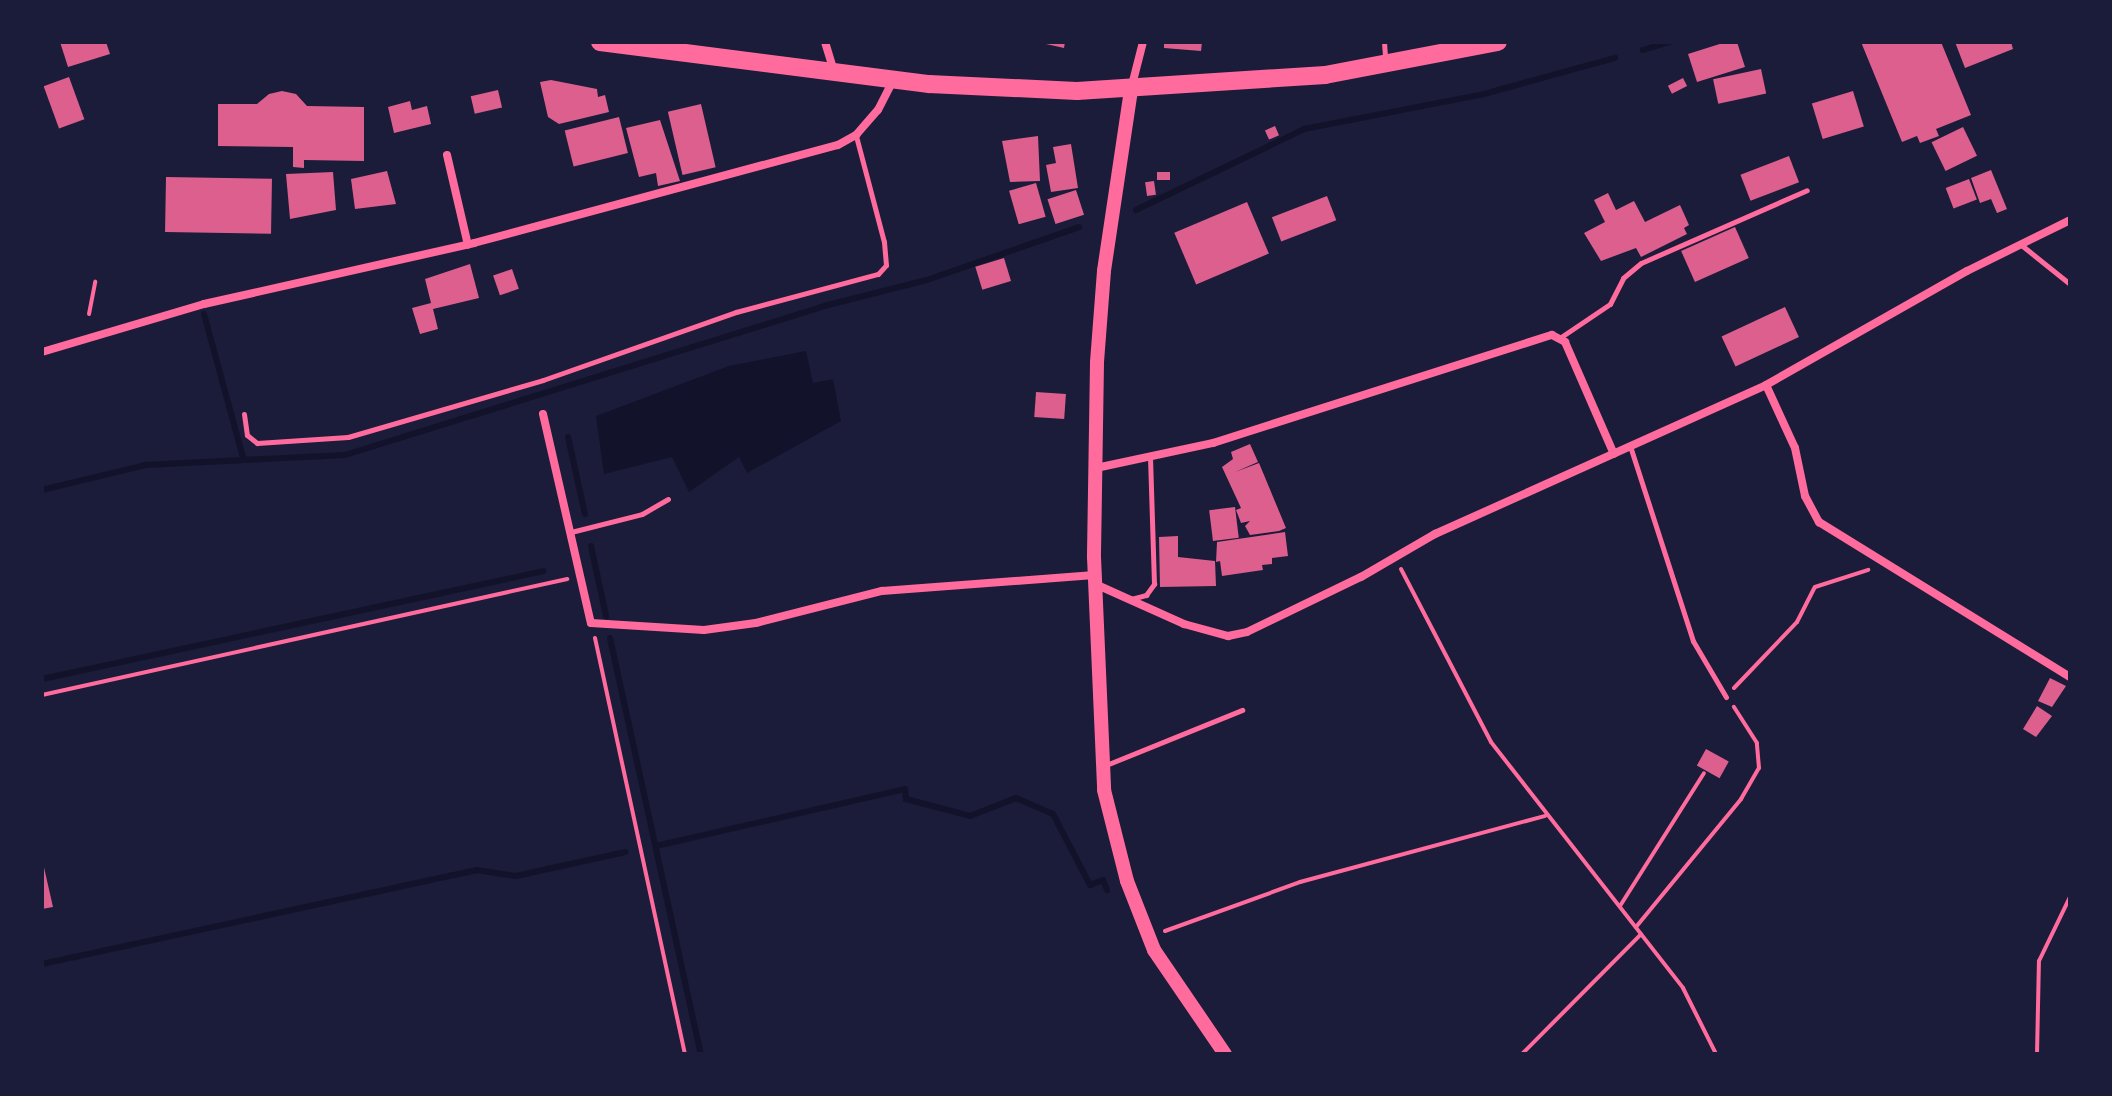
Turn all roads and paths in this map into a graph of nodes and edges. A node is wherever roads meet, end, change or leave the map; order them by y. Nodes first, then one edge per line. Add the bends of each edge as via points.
1 (600, 42) edge
2 (825, 42) edge
3 (1143, 42) edge
4 (1384, 42) edge
5 (1498, 42) edge
6 (1386, 67) junction
7 (834, 72) junction
8 (893, 80) junction
9 (1131, 90) junction
10 (856, 135) junction
11 (447, 155) dead end
12 (1807, 190) dead end
13 (2070, 220) edge
14 (2019, 243) junction
15 (468, 245) junction
16 (95, 282) dead end
17 (2070, 284) edge
18 (89, 314) dead end
19 (1561, 337) junction
20 (42, 352) edge
21 (1766, 385) junction
22 (244, 414) dead end
23 (543, 414) dead end
24 (1631, 449) junction
25 (1614, 454) junction
26 (1150, 460) junction
27 (1096, 468) junction
28 (668, 499) dead end
29 (571, 532) junction
30 (1394, 557) junction
31 (1884, 565) junction
32 (581, 576) junction
33 (1094, 579) junction
34 (1130, 599) junction
35 (591, 623) junction
36 (2070, 677) edge
37 (42, 695) edge
38 (1726, 697) junction
39 (1242, 710) dead end
40 (1101, 767) junction
41 (1704, 773) dead end
42 (1545, 816) junction
43 (2070, 897) edge
44 (1620, 907) junction
45 (1636, 927) junction
46 (1641, 934) junction
47 (1148, 936) junction
48 (685, 1054) edge
49 (1225, 1054) edge
50 (1522, 1054) edge
51 (1716, 1054) edge
52 (2037, 1054) edge

1 - 7 highway
2 - 7 street
3 - 9 street
4 - 6 lane
5 - 6 highway
6 - 9 highway
7 - 8 highway
8 - 9 highway via 999,89
8 - 10 street
9 - 27 main road via 1100,303
10 - 15 street via 838,145 696,186
10 - 22 lane via 884,242 886,265 878,274 736,312 543,380 348,437 257,443 247,435
11 - 15 street
12 - 19 lane via 1641,263 1623,278 1610,304
13 - 14 street
14 - 17 lane
14 - 21 street
15 - 20 street via 204,304
16 - 18 path
19 - 25 street
19 - 26 street via 1544,336
21 - 24 street
21 - 31 street via 1795,448 1812,513
23 - 29 street
24 - 25 street
24 - 38 lane via 1693,641
25 - 30 street
26 - 27 street
26 - 34 lane via 1154,584 1146,595
27 - 33 main road
28 - 29 lane via 642,514
29 - 32 street
30 - 34 street via 1236,636 1184,624
30 - 42 path via 1464,696
31 - 36 street
31 - 38 path via 1815,587 1797,622
32 - 35 street
32 - 37 path
33 - 34 street
33 - 35 street via 882,591 756,623 704,630
33 - 40 main road
35 - 48 path
38 - 45 path via 1757,743 1759,768 1741,799
39 - 40 lane
40 - 47 main road via 1116,846
41 - 44 path
42 - 44 path
42 - 47 path via 1300,882
43 - 52 path via 2039,961
44 - 45 path
45 - 46 path
46 - 50 path
46 - 51 path via 1691,1000
47 - 49 main road

